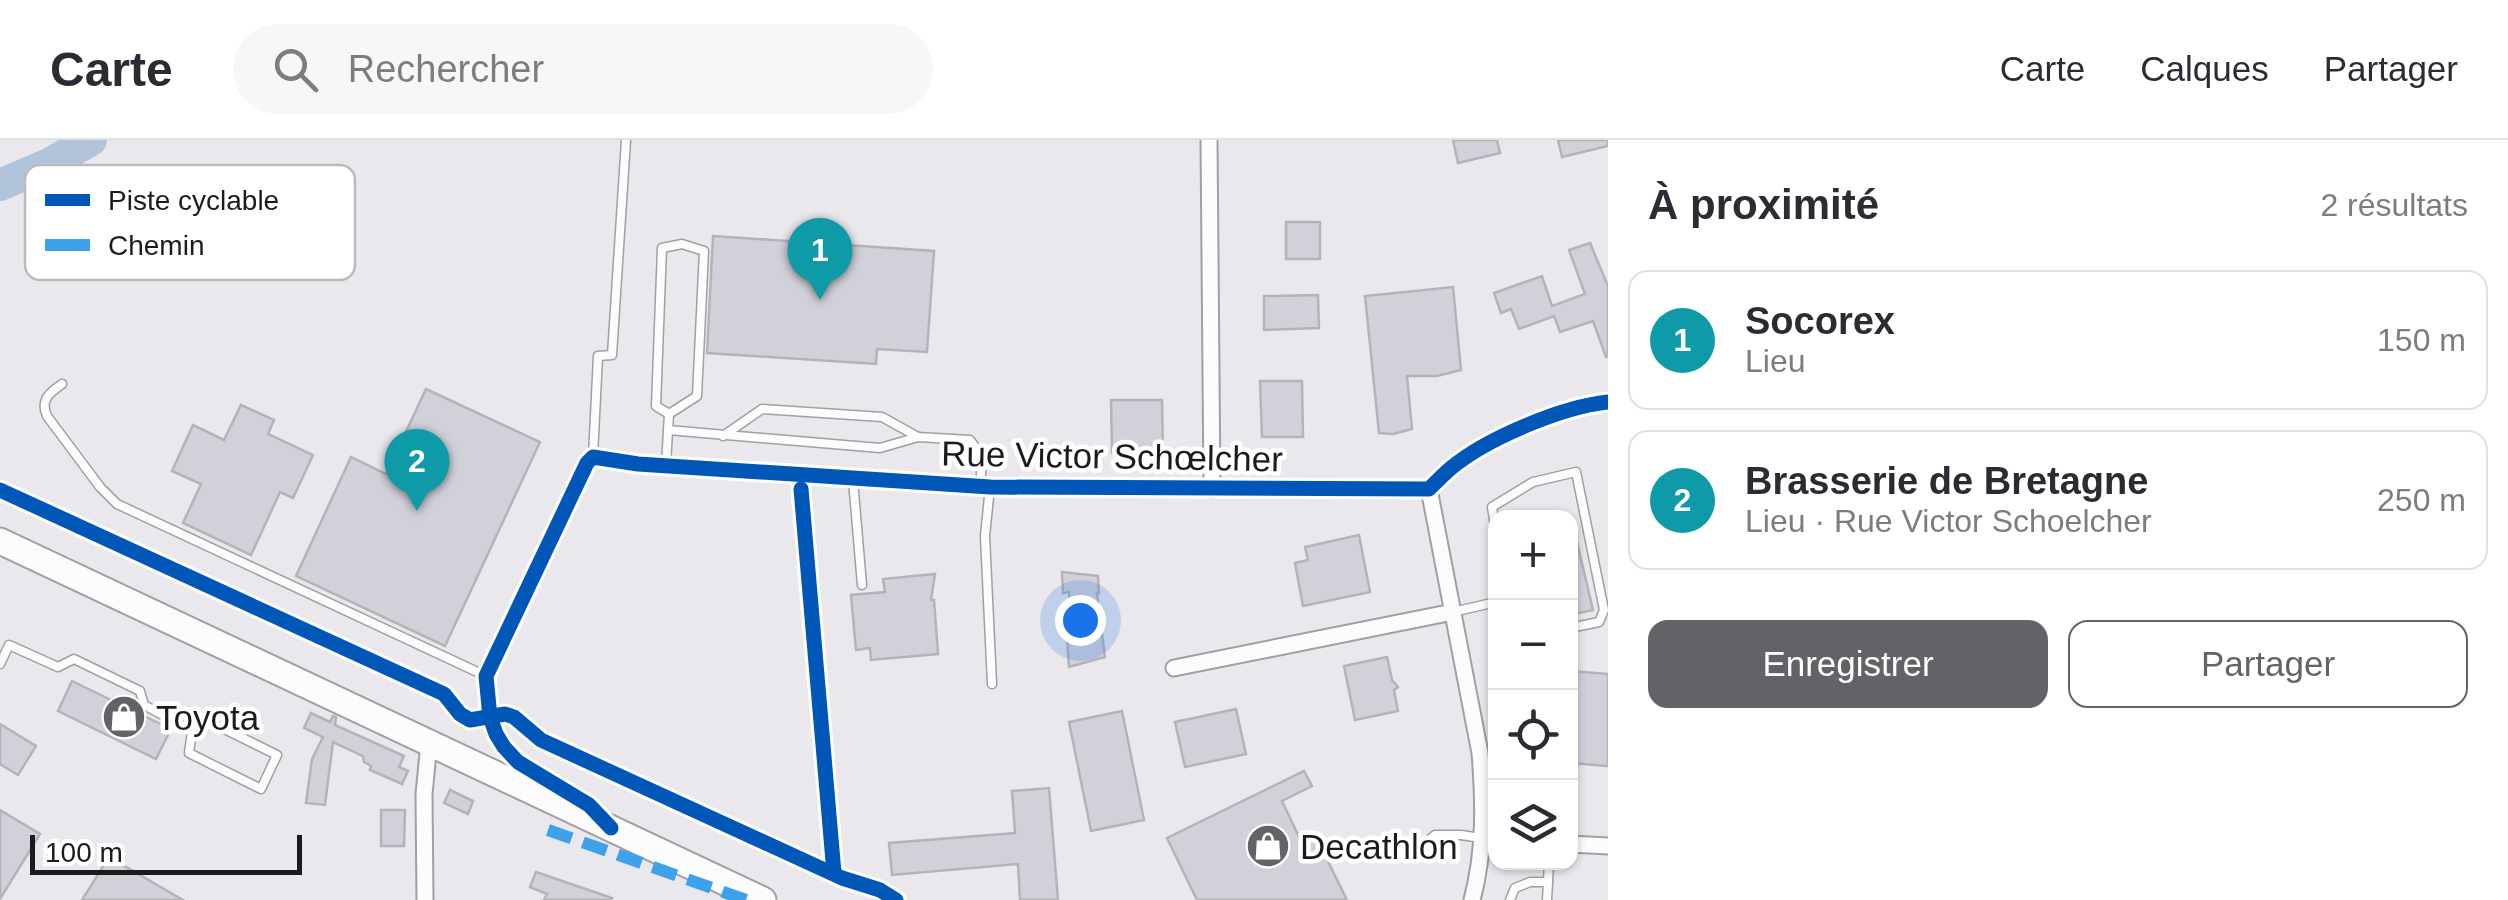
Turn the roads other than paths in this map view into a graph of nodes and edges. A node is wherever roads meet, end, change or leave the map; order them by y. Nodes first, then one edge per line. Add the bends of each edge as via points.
1 (626, 140) edge
2 (1209, 140) edge
3 (62, 384) dead end
4 (1608, 402) edge
5 (669, 414) junction
6 (668, 430) junction
7 (723, 436) junction
8 (918, 436) junction
9 (593, 457) junction
10 (666, 465) junction
11 (853, 480) junction
12 (985, 487) junction
13 (1212, 489) junction
14 (1429, 489) junction
15 (1492, 510) edge
16 (0, 541) edge
17 (862, 585) dead end
18 (1488, 604) edge
19 (1453, 612) junction
20 (1578, 626) edge
21 (0, 664) edge
22 (1174, 668) dead end
23 (486, 676) junction
24 (992, 684) dead end
25 (192, 732) junction
26 (429, 744) junction
27 (611, 828) junction
28 (1488, 831) edge
29 (1488, 839) edge
30 (1428, 842) dead end
31 (1488, 843) edge
32 (1578, 844) edge
33 (1608, 846) edge
34 (1548, 870) edge
35 (1548, 882) junction
36 (425, 900) edge
37 (763, 900) edge
38 (1472, 900) edge
39 (1510, 900) edge
40 (1547, 900) edge

1 - 9 lane via 612,355 598,356
2 - 13 street
3 - 23 lane via 44,400 47,416 116,504
4 - 14 street via 1511,434 1452,467
5 - 5 lane via 697,396 704,251 682,244 662,248 656,406
5 - 6 lane
6 - 7 lane
6 - 10 lane
7 - 8 lane via 880,448
7 - 8 lane via 762,409 882,416
8 - 12 lane via 970,440 981,455
9 - 10 street, Rue Victor Schœlcher
9 - 23 street
10 - 11 street, Rue Victor Schœlcher
11 - 12 street, Rue Victor Schœlcher
11 - 17 lane
12 - 13 street, Rue Victor Schœlcher
12 - 24 lane
13 - 14 street, Rue Victor Schœlcher
14 - 19 street
15 - 20 lane via 1534,482 1576,472 1604,610 1599,622
16 - 26 main road
18 - 19 lane
19 - 22 street
19 - 28 street
21 - 25 lane via 10,645 58,668 74,658 140,691 144,705
23 - 27 street via 490,717 504,747 589,805
25 - 25 lane via 188,753 261,788 277,755 204,719
26 - 27 main road
26 - 36 street
27 - 37 main road
29 - 30 lane via 1435,835
31 - 38 street
32 - 33 street
34 - 35 lane
35 - 39 lane via 1522,884
35 - 40 lane

